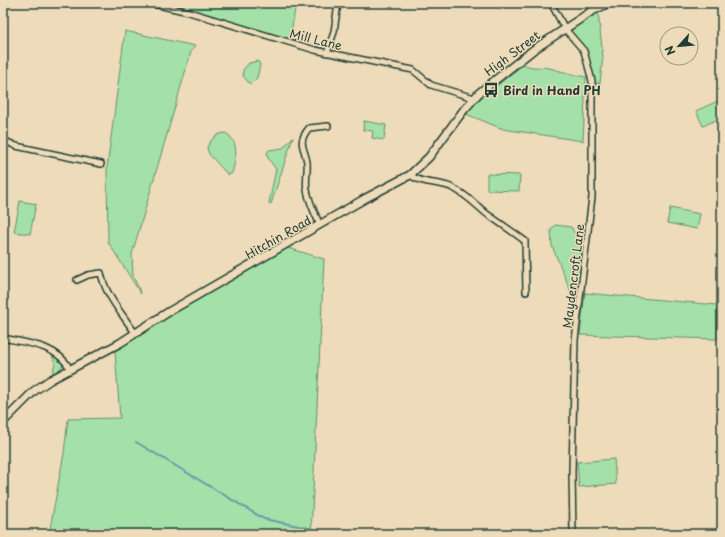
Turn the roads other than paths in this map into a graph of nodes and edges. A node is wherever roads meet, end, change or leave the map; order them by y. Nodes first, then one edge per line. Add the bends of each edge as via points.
1 (149, 3) edge
2 (338, 3) edge
3 (550, 3) edge
4 (609, 3) edge
5 (565, 29) junction
6 (327, 53) junction
7 (474, 98) junction
8 (328, 126) dead end
9 (3, 140) edge
10 (101, 164) dead end
11 (410, 175) junction
12 (320, 225) junction
13 (77, 280) dead end
14 (526, 292) dead end
15 (135, 334) junction
16 (3, 338) edge
17 (70, 369) junction
18 (3, 422) edge
19 (573, 534) edge

1 - 6 street, Mill Lane via 189,12
2 - 6 street via 334,32
3 - 5 street, Maydencroft Lane
4 - 5 street, High Street
5 - 7 street, High Street via 522,58
5 - 19 street, Maydencroft Lane via 584,51 592,81 592,197 575,340
6 - 7 street, Mill Lane via 412,70 431,85
7 - 11 street, Hitchin Road via 430,157
8 - 12 street via 309,128 301,143 306,161 306,189
9 - 10 street via 16,146
11 - 12 street, Hitchin Road
11 - 14 street via 419,181 453,188 469,197 486,213 525,241
12 - 15 street, Hitchin Road via 170,311
13 - 15 street via 101,273 105,285
15 - 17 street, Hitchin Road
16 - 17 street via 56,352 65,359
17 - 18 street, Hitchin Road via 43,385

